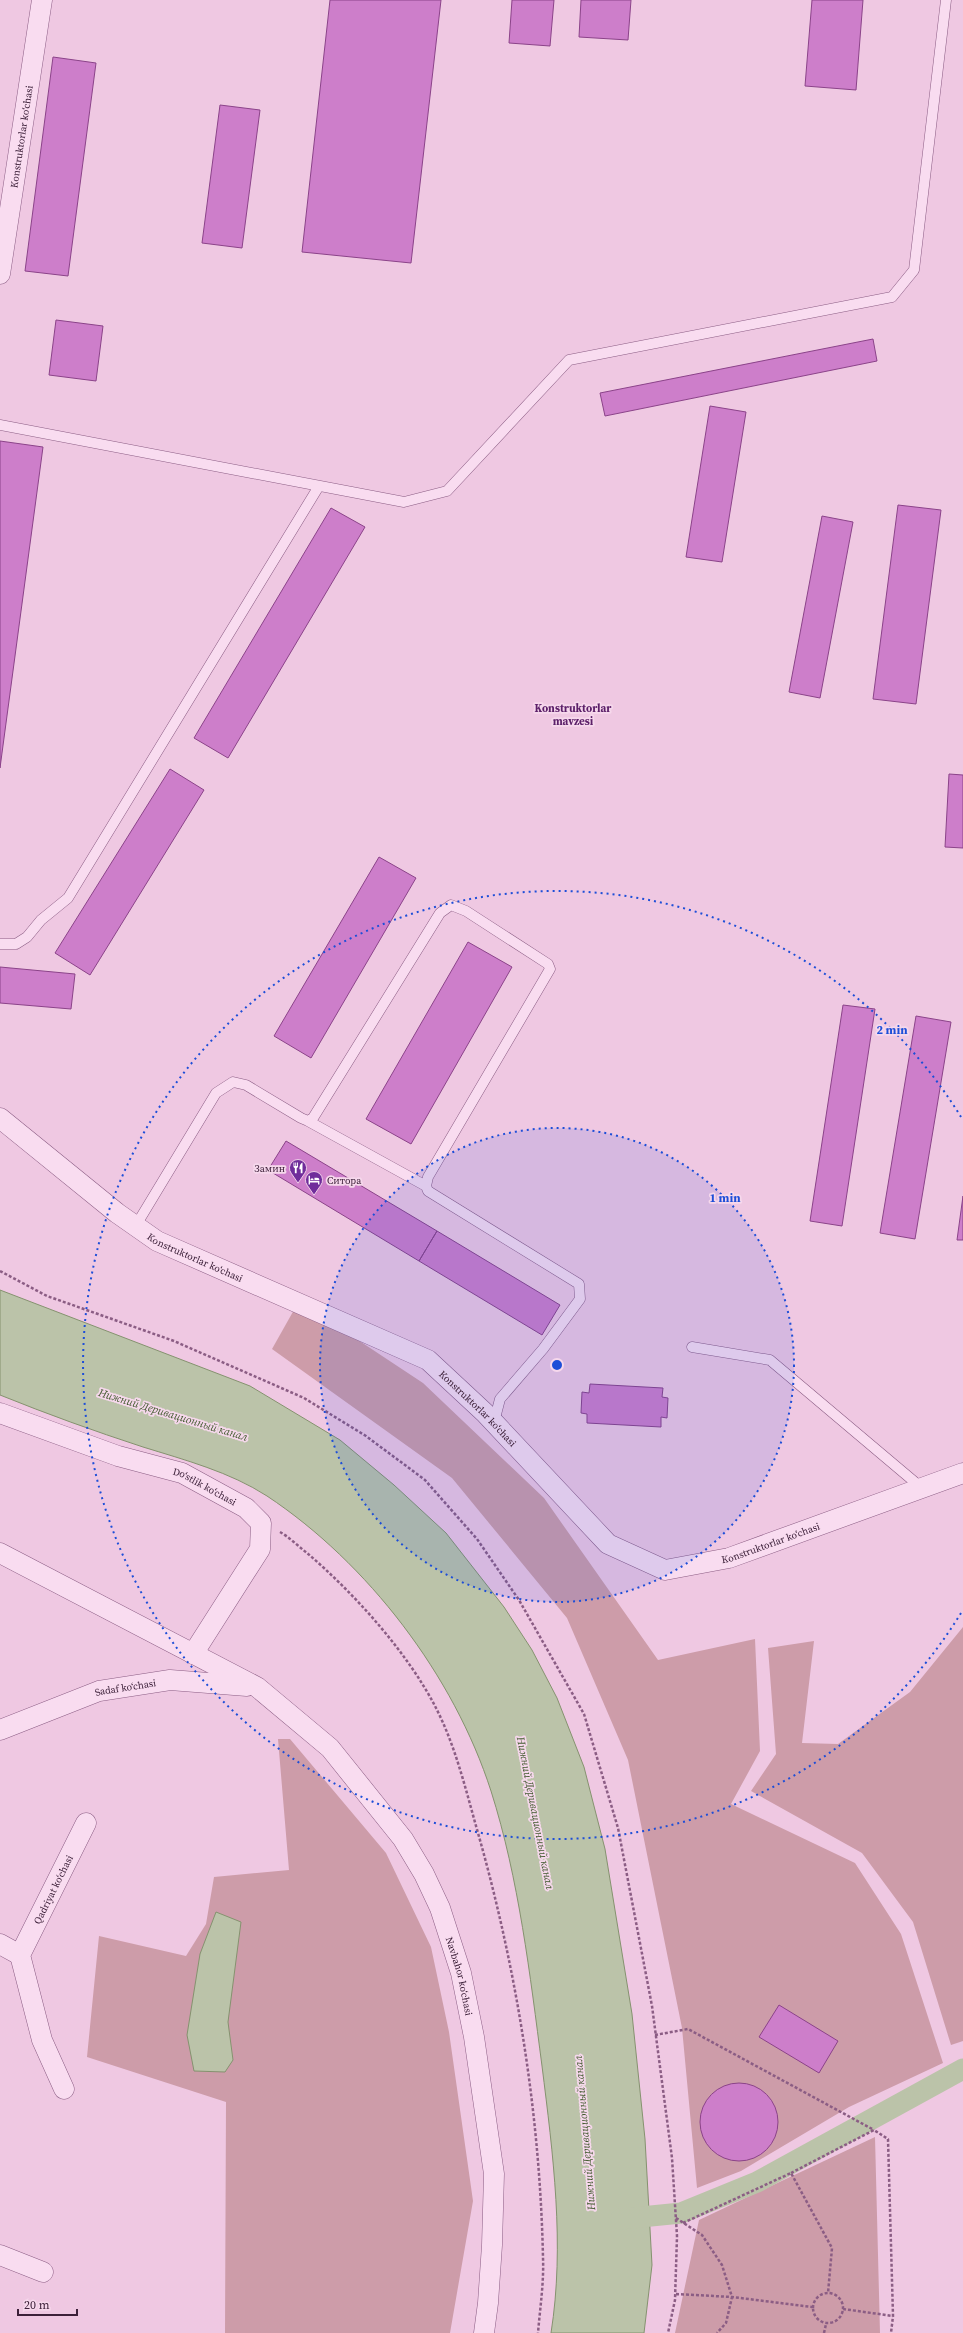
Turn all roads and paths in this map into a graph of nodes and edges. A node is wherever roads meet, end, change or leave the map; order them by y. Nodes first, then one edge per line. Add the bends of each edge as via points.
1 (42, 0) edge
2 (946, 0) edge
3 (0, 274) edge
4 (0, 425) edge
5 (319, 486) junction
6 (0, 944) edge
7 (0, 1118) edge
8 (308, 1121) junction
9 (426, 1186) junction
10 (135, 1227) junction
11 (0, 1271) edge
12 (692, 1347) dead end
13 (0, 1413) edge
14 (494, 1422) junction
15 (963, 1474) edge
16 (923, 1489) junction
17 (260, 1549) junction
18 (0, 1553) edge
19 (193, 1654) junction
20 (257, 1687) junction
21 (0, 1730) edge
22 (86, 1823) dead end
23 (0, 1944) edge
24 (20, 1955) junction
25 (655, 2035) junction
26 (64, 2089) dead end
27 (873, 2130) junction
28 (792, 2174) junction
29 (676, 2218) junction
30 (683, 2223) junction
31 (0, 2255) edge
32 (43, 2272) dead end
33 (828, 2293) junction
34 (676, 2294) junction
35 (732, 2297) junction
36 (812, 2307) junction
37 (843, 2309) junction
38 (893, 2316) junction
39 (826, 2324) junction
40 (484, 2333) edge
41 (538, 2333) edge
42 (668, 2333) edge
43 (717, 2333) edge
44 (824, 2333) edge
45 (891, 2333) edge

1 - 3 street, Konstruktorlar ko‘chasi
2 - 5 lane via 914,270 892,297 569,360 447,491 404,502
4 - 5 lane
5 - 6 lane via 68,898 40,920 28,937 16,944
7 - 10 street, Konstruktorlar ko‘chasi
8 - 9 lane
8 - 9 lane via 319,1110 440,912 451,904 466,911 548,964 550,969 428,1177
8 - 10 lane via 246,1085 233,1082 216,1093
9 - 14 lane via 428,1191 579,1284 580,1299 543,1349 500,1400
10 - 14 street, Konstruktorlar ko‘chasi via 157,1241 428,1360
11 - 25 path via 47,1296 174,1341 304,1398 366,1436 425,1480 477,1539 519,1600 584,1714 618,1828
12 - 16 lane via 770,1360
13 - 17 street, Do‘stlik ko‘chasi via 118,1456 182,1473 246,1508 261,1523
14 - 16 street, Konstruktorlar ko‘chasi via 608,1544 665,1570 730,1558
15 - 16 street, Konstruktorlar ko‘chasi
17 - 19 street
17 - 41 path via 280,1531 357,1600 405,1659 436,1708 459,1767 495,1894 526,2052 543,2260
18 - 19 street
19 - 20 street
20 - 21 street, Sadaf ko‘chasi via 170,1680 99,1691
20 - 40 street, Navbahor ko‘chasi via 330,1748 366,1791 403,1839 440,1908 461,1973 470,2016 494,2174 492,2245
22 - 24 street, Qadriyat ko‘chasi
23 - 24 street
24 - 26 street via 42,2040
25 - 27 path via 688,2029
25 - 29 path
27 - 28 path
27 - 38 path via 888,2139
28 - 30 path
28 - 33 path via 832,2248
29 - 30 path
29 - 34 path
30 - 35 path via 702,2235 722,2265
31 - 32 street
33 - 36 path via 818,2296
33 - 37 path via 837,2296
34 - 35 path
34 - 42 path
35 - 36 path
35 - 43 path via 726,2323
36 - 39 path via 817,2320
37 - 38 path
37 - 39 path via 836,2321
38 - 45 path
39 - 44 path

